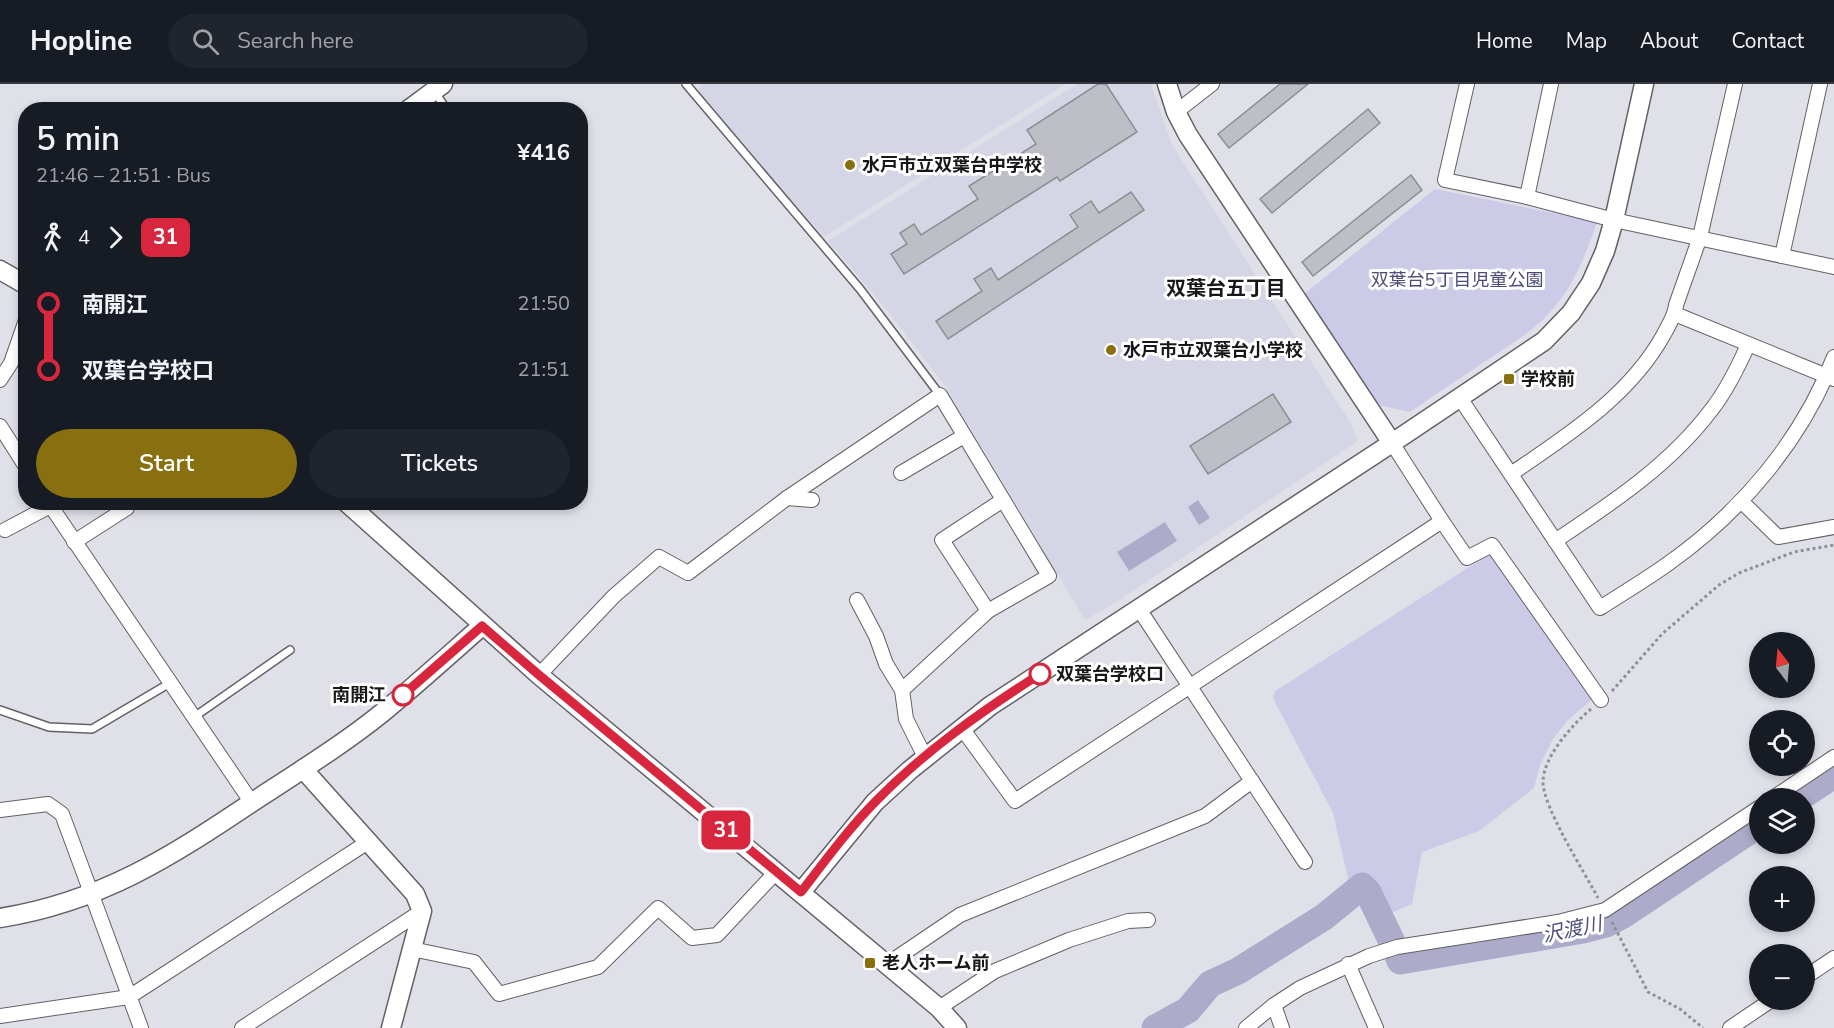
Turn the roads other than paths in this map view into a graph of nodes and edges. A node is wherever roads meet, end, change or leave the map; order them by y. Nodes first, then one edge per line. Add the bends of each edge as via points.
1 (686, 84) edge
2 (1167, 84) edge
3 (1212, 84) edge
4 (1467, 84) edge
5 (1551, 84) edge
6 (1644, 84) edge
7 (1735, 84) edge
8 (1820, 84) edge
9 (439, 88) edge
10 (419, 102) edge
11 (1176, 112) junction
12 (1527, 197) junction
13 (1614, 220) junction
14 (1700, 237) junction
15 (1782, 256) junction
16 (1834, 267) edge
17 (0, 270) edge
18 (18, 280) edge
19 (1675, 314) junction
20 (18, 343) edge
21 (1748, 345) junction
22 (1834, 357) edge
23 (1830, 377) edge
24 (0, 380) edge
25 (940, 395) junction
26 (1460, 398) junction
27 (0, 426) edge
28 (964, 436) junction
29 (1392, 443) junction
30 (18, 454) edge
31 (902, 473) dead end
32 (1511, 474) junction
33 (787, 498) junction
34 (812, 500) dead end
35 (1003, 500) junction
36 (1741, 501) junction
37 (39, 510) edge
38 (53, 510) edge
39 (124, 510) edge
40 (355, 510) edge
41 (1442, 521) junction
42 (1834, 527) edge
43 (5, 530) dead end
44 (1555, 541) junction
45 (74, 542) junction
46 (857, 600) dead end
47 (1139, 609) junction
48 (988, 611) junction
49 (482, 626) junction
50 (290, 650) dead end
51 (539, 675) junction
52 (170, 683) junction
53 (1191, 688) junction
54 (902, 690) junction
55 (1600, 700) road end
56 (0, 710) edge
57 (194, 717) junction
58 (961, 727) junction
59 (925, 757) junction
60 (1834, 758) edge
61 (303, 769) junction
62 (1252, 781) junction
63 (1788, 788) edge
64 (252, 802) junction
65 (0, 810) edge
66 (1749, 814) edge
67 (368, 842) junction
68 (1305, 862) dead end
69 (776, 872) junction
70 (801, 892) junction
71 (91, 895) junction
72 (422, 911) junction
73 (0, 918) edge
74 (1148, 920) dead end
75 (412, 949) junction
76 (1834, 958) edge
77 (1348, 964) junction
78 (886, 965) junction
79 (1815, 971) edge
80 (129, 997) junction
81 (1274, 1005) junction
82 (939, 1008) junction
83 (1757, 1010) edge
84 (0, 1016) edge
85 (255, 1024) edge
86 (141, 1028) edge
87 (242, 1028) edge
88 (391, 1028) edge
89 (957, 1028) edge
90 (1246, 1028) edge
91 (1282, 1028) edge
92 (1376, 1028) edge
93 (1730, 1028) edge

1 - 25 lane via 860,290
2 - 11 street
3 - 11 street
4 - 12 street via 1445,180
5 - 12 street
6 - 13 street
7 - 14 street
8 - 15 street
9 - 10 street
11 - 29 street
12 - 13 street
13 - 14 street
13 - 26 street via 1591,283 1571,313 1544,341
14 - 15 street
14 - 19 street
15 - 16 street
17 - 18 street
19 - 21 street
19 - 32 street via 1655,350 1623,389 1575,431
20 - 24 street
21 - 23 street
21 - 44 street via 1714,408 1672,454 1622,496
22 - 23 street
23 - 36 street via 1796,431
25 - 28 street
25 - 33 street
26 - 29 street
26 - 32 street
27 - 30 street
28 - 31 street
28 - 35 street
29 - 41 street
29 - 47 street
32 - 44 street
33 - 34 street
33 - 51 street via 688,573 659,556 614,596
35 - 48 street via 942,540
35 - 48 street via 1049,576
36 - 42 street via 1778,537
36 - 44 street via 1669,563 1600,608
37 - 43 street
38 - 45 street
39 - 45 street
40 - 49 street
41 - 53 street
41 - 55 street via 1467,558 1492,545
45 - 52 street
46 - 54 street
47 - 53 street
47 - 58 street
48 - 54 street
49 - 51 street
49 - 61 street via 381,714
50 - 57 lane
51 - 69 street
52 - 56 lane via 92,729 49,727
52 - 57 street
53 - 58 street via 1015,801
53 - 62 street
54 - 59 street via 906,719
57 - 64 street
58 - 59 street
59 - 70 street via 875,802
60 - 63 street
61 - 64 street
61 - 67 street
62 - 68 street
62 - 78 street via 1205,816 960,915
64 - 71 street via 166,859
65 - 71 street via 48,804 62,814
66 - 77 street via 1605,910 1558,922 1397,947
67 - 72 street via 415,894
67 - 80 street
69 - 70 street
69 - 75 street via 717,935 692,938 657,908 598,967 499,994 474,962
70 - 78 street
71 - 73 street
71 - 80 street
72 - 75 street
72 - 85 street
74 - 82 street via 1128,921 1069,940 995,970
75 - 88 street
76 - 79 street
77 - 81 street
77 - 92 street
78 - 82 street
80 - 84 street
80 - 86 street
81 - 90 street
81 - 91 street
82 - 89 street
83 - 93 street
85 - 87 street

